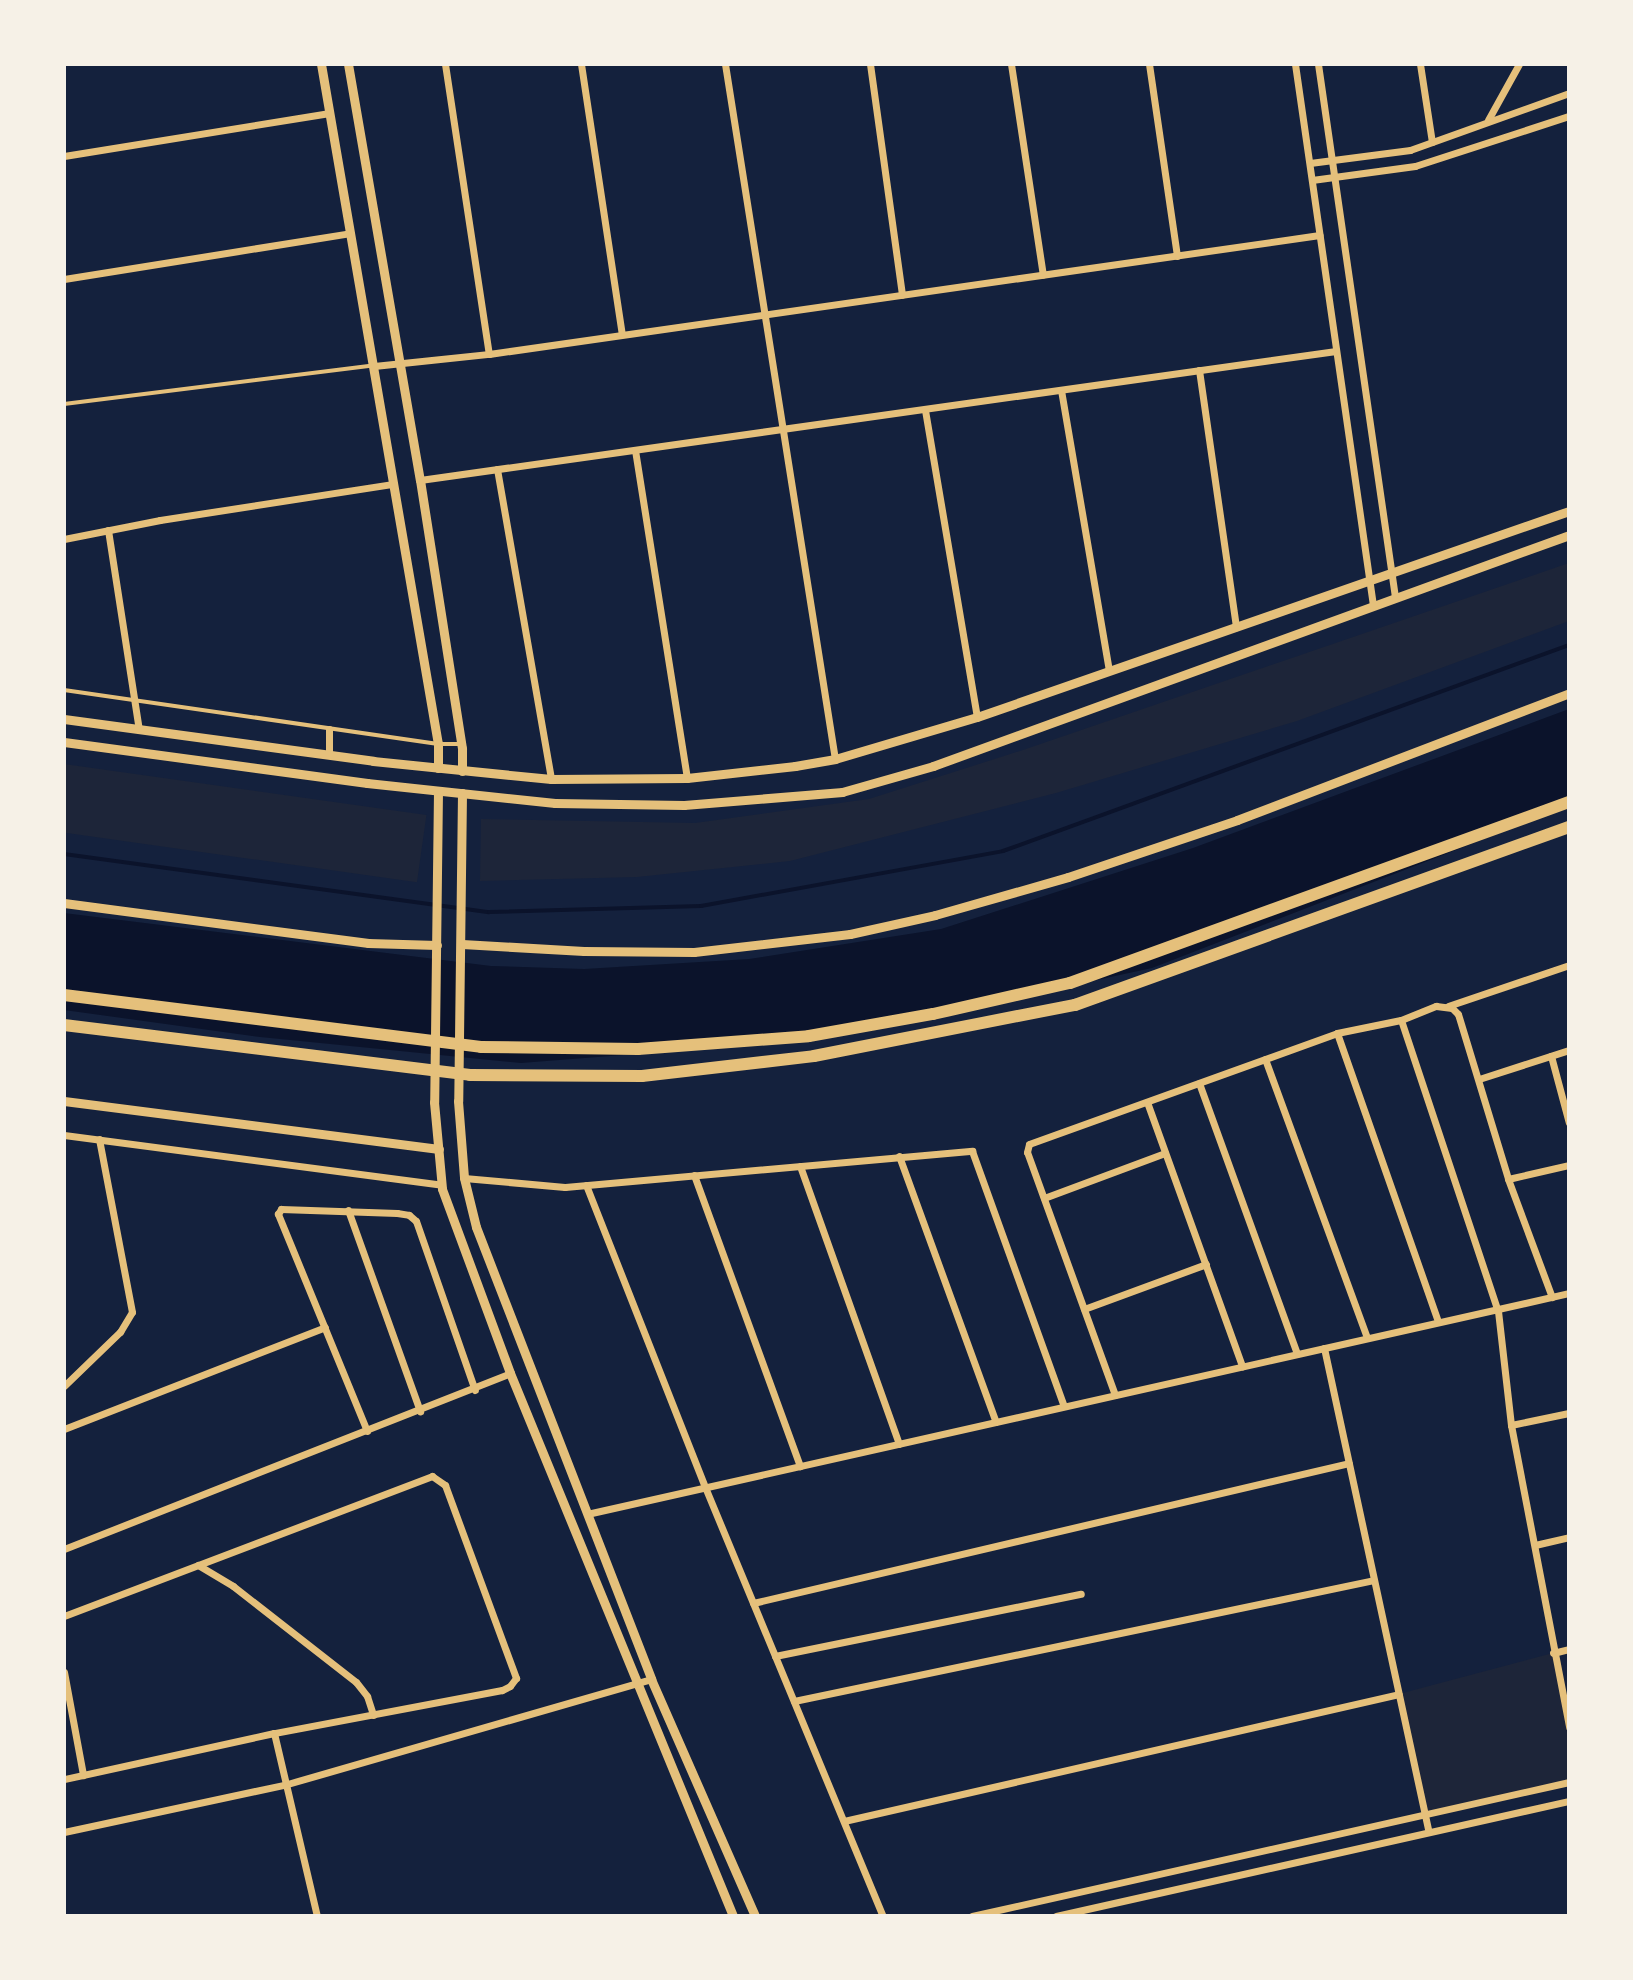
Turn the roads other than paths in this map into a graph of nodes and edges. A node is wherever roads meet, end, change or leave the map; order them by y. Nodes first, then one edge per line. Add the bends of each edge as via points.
1 (321, 64) edge
2 (348, 64) edge
3 (445, 64) edge
4 (581, 64) edge
5 (725, 64) edge
6 (870, 64) edge
7 (1011, 64) edge
8 (1149, 64) edge
9 (1295, 64) edge
10 (1318, 64) edge
11 (1420, 64) edge
12 (1519, 64) edge
13 (1569, 93) edge
14 (330, 113) junction
15 (1569, 116) edge
16 (1488, 120) junction
17 (1432, 142) junction
18 (64, 156) edge
19 (1332, 160) junction
20 (1310, 163) junction
21 (1335, 177) junction
22 (1312, 180) junction
23 (350, 233) junction
24 (1320, 235) junction
25 (1177, 256) junction
26 (1043, 275) junction
27 (64, 279) edge
28 (902, 295) junction
29 (765, 314) junction
30 (622, 334) junction
31 (1336, 351) junction
32 (489, 354) junction
33 (400, 364) junction
34 (374, 366) junction
35 (1199, 370) junction
36 (1061, 390) junction
37 (64, 404) edge
38 (925, 410) junction
39 (784, 429) junction
40 (635, 450) junction
41 (497, 469) junction
42 (420, 480) junction
43 (393, 484) junction
44 (1569, 511) edge
45 (108, 530) junction
46 (1569, 535) edge
47 (64, 539) edge
48 (1392, 573) junction
49 (1369, 581) junction
50 (1395, 597) junction
51 (1373, 605) junction
52 (1236, 627) junction
53 (1109, 671) junction
54 (64, 690) edge
55 (1569, 693) edge
56 (135, 701) junction
57 (977, 717) junction
58 (64, 719) edge
59 (329, 729) junction
60 (139, 730) junction
61 (64, 742) edge
62 (438, 744) junction
63 (462, 744) junction
64 (329, 755) junction
65 (835, 759) junction
66 (438, 768) junction
67 (462, 771) junction
68 (687, 778) junction
69 (551, 779) junction
70 (438, 791) junction
71 (462, 793) junction
72 (1569, 802) edge
73 (1569, 827) edge
74 (64, 903) edge
75 (437, 949) junction
76 (462, 950) junction
77 (1569, 965) edge
78 (64, 995) edge
79 (1448, 1006) junction
80 (1401, 1020) junction
81 (64, 1025) edge
82 (1337, 1033) junction
83 (1569, 1050) edge
84 (1551, 1056) junction
85 (1265, 1059) junction
86 (1479, 1079) junction
87 (1199, 1083) junction
88 (64, 1101) edge
89 (1147, 1102) junction
90 (1569, 1123) edge
91 (64, 1135) edge
92 (99, 1139) junction
93 (439, 1149) junction
94 (1165, 1153) junction
95 (899, 1156) junction
96 (1569, 1165) edge
97 (800, 1166) junction
98 (694, 1175) junction
99 (464, 1178) junction
100 (1508, 1179) junction
101 (442, 1185) junction
102 (586, 1185) junction
103 (1044, 1198) junction
104 (348, 1210) junction
105 (1206, 1264) junction
106 (1569, 1293) edge
107 (1552, 1297) junction
108 (1084, 1309) junction
109 (1498, 1311) junction
110 (1438, 1322) junction
111 (325, 1327) junction
112 (1367, 1338) junction
113 (1324, 1348) junction
114 (1297, 1354) junction
115 (1242, 1366) junction
116 (510, 1373) junction
117 (64, 1386) edge
118 (475, 1390) junction
119 (1115, 1395) junction
120 (1064, 1406) junction
121 (420, 1411) junction
122 (1569, 1413) edge
123 (996, 1422) junction
124 (1511, 1425) junction
125 (64, 1429) edge
126 (367, 1431) junction
127 (899, 1444) junction
128 (1349, 1463) junction
129 (800, 1466) junction
130 (705, 1487) junction
131 (587, 1514) junction
132 (1569, 1537) edge
133 (1535, 1545) junction
134 (64, 1549) edge
135 (198, 1565) junction
136 (1374, 1580) junction
137 (1081, 1594) dead end
138 (753, 1603) junction
139 (64, 1616) edge
140 (1569, 1649) edge
141 (1553, 1653) junction
142 (775, 1656) junction
143 (64, 1672) edge
144 (651, 1679) junction
145 (636, 1682) junction
146 (1399, 1694) junction
147 (794, 1701) junction
148 (373, 1715) junction
149 (1569, 1727) edge
150 (274, 1733) junction
151 (83, 1775) junction
152 (64, 1779) edge
153 (1569, 1782) edge
154 (284, 1785) junction
155 (1569, 1801) edge
156 (1425, 1814) junction
157 (844, 1821) junction
158 (64, 1832) edge
159 (1429, 1832) junction
160 (317, 1916) edge
161 (733, 1916) edge
162 (755, 1916) edge
163 (883, 1916) edge
164 (972, 1916) edge
165 (1056, 1916) edge

1 - 14 street
2 - 33 street
3 - 32 street
4 - 30 street
5 - 29 street
6 - 28 street
7 - 26 street
8 - 25 street
9 - 20 street
10 - 19 street
11 - 17 street
12 - 16 street
13 - 16 street
14 - 18 street
14 - 23 street
15 - 21 street via 1415,166
16 - 17 street
17 - 19 street
19 - 20 street
19 - 21 street
20 - 22 street
21 - 22 street
21 - 48 street
22 - 24 street
23 - 27 street
23 - 34 street
24 - 25 street
24 - 31 street
25 - 26 street
26 - 28 street
28 - 29 street
29 - 30 street
29 - 39 street
30 - 32 street
31 - 35 street
31 - 49 street
32 - 33 street
33 - 34 street
33 - 42 street
34 - 37 lane
34 - 43 street
35 - 36 street
35 - 52 street
36 - 38 street
36 - 53 street
38 - 39 street
38 - 57 street
39 - 40 street
39 - 65 street
40 - 41 street
40 - 68 street
41 - 42 street
41 - 69 street
42 - 63 street
43 - 45 street
43 - 62 street
44 - 48 street
45 - 47 street
45 - 56 street
46 - 50 street
48 - 49 street
48 - 50 street
49 - 51 street
49 - 52 street
50 - 51 street
51 - 71 street via 933,766 842,792 684,805 555,803
52 - 53 street
53 - 57 street
54 - 56 lane
55 - 76 street via 1237,820 921,919 850,934 694,952
56 - 59 lane
56 - 60 street
57 - 65 street
58 - 60 street
59 - 62 lane
59 - 64 street
60 - 64 street
61 - 70 street
62 - 63 lane
62 - 66 street
63 - 67 street
64 - 66 street
65 - 68 street
66 - 67 street
67 - 69 street
68 - 69 street
70 - 71 street
70 - 75 street
71 - 76 street
72 - 78 highway via 1070,983 809,1036 638,1049 481,1047
73 - 81 highway via 1075,1005 814,1056 642,1076 470,1075
74 - 75 street
75 - 93 street via 434,1102
76 - 99 street via 458,1101
77 - 79 street
79 - 80 street
79 - 86 street via 1458,1014
80 - 82 street
80 - 109 street
82 - 85 street
82 - 110 street
83 - 84 street
84 - 86 street
84 - 90 street
85 - 87 street
85 - 112 street
86 - 100 street
87 - 89 street
87 - 114 street
88 - 93 street
89 - 94 street
89 - 103 street via 1029,1144 1027,1152
91 - 92 street
92 - 101 street
92 - 117 street via 132,1312 120,1332
93 - 101 street
94 - 103 street
94 - 105 street
95 - 97 street
95 - 120 street via 966,1149 975,1155
95 - 123 street
96 - 100 street
97 - 98 street
97 - 127 street
98 - 102 street
98 - 129 street
99 - 102 street
99 - 131 street via 476,1227
100 - 107 street
101 - 116 street via 454,1230
102 - 130 street
103 - 108 street
104 - 111 street via 287,1207 278,1214
104 - 118 street via 397,1213 416,1221
104 - 121 street
105 - 108 street
105 - 115 street
106 - 107 street
107 - 109 street
108 - 119 street
109 - 110 street
109 - 124 street
110 - 112 street
111 - 125 street
111 - 126 street
112 - 113 street
113 - 114 street
113 - 128 street
114 - 115 street
115 - 119 street
116 - 118 street
116 - 145 street
118 - 121 street
119 - 120 street
120 - 123 street
121 - 126 street
122 - 124 street
123 - 127 street
124 - 133 street
126 - 134 street
127 - 129 street
128 - 136 street
128 - 138 street
129 - 130 street
130 - 131 street
130 - 138 street
131 - 144 street
132 - 133 street
133 - 141 street
135 - 139 street
135 - 148 street via 356,1682
135 - 148 street via 424,1477 440,1478 516,1678 502,1690
136 - 146 street
136 - 147 street
137 - 142 street
138 - 142 street
140 - 141 street
141 - 149 street
142 - 147 street
143 - 151 street
144 - 145 street
144 - 162 street
145 - 154 street
145 - 161 street
146 - 156 street
146 - 157 street
147 - 157 street
148 - 150 street
150 - 151 street
150 - 154 street
151 - 152 street
153 - 156 street
154 - 158 street
154 - 160 street
155 - 159 street
156 - 159 street
156 - 164 street
157 - 163 street
159 - 165 street

